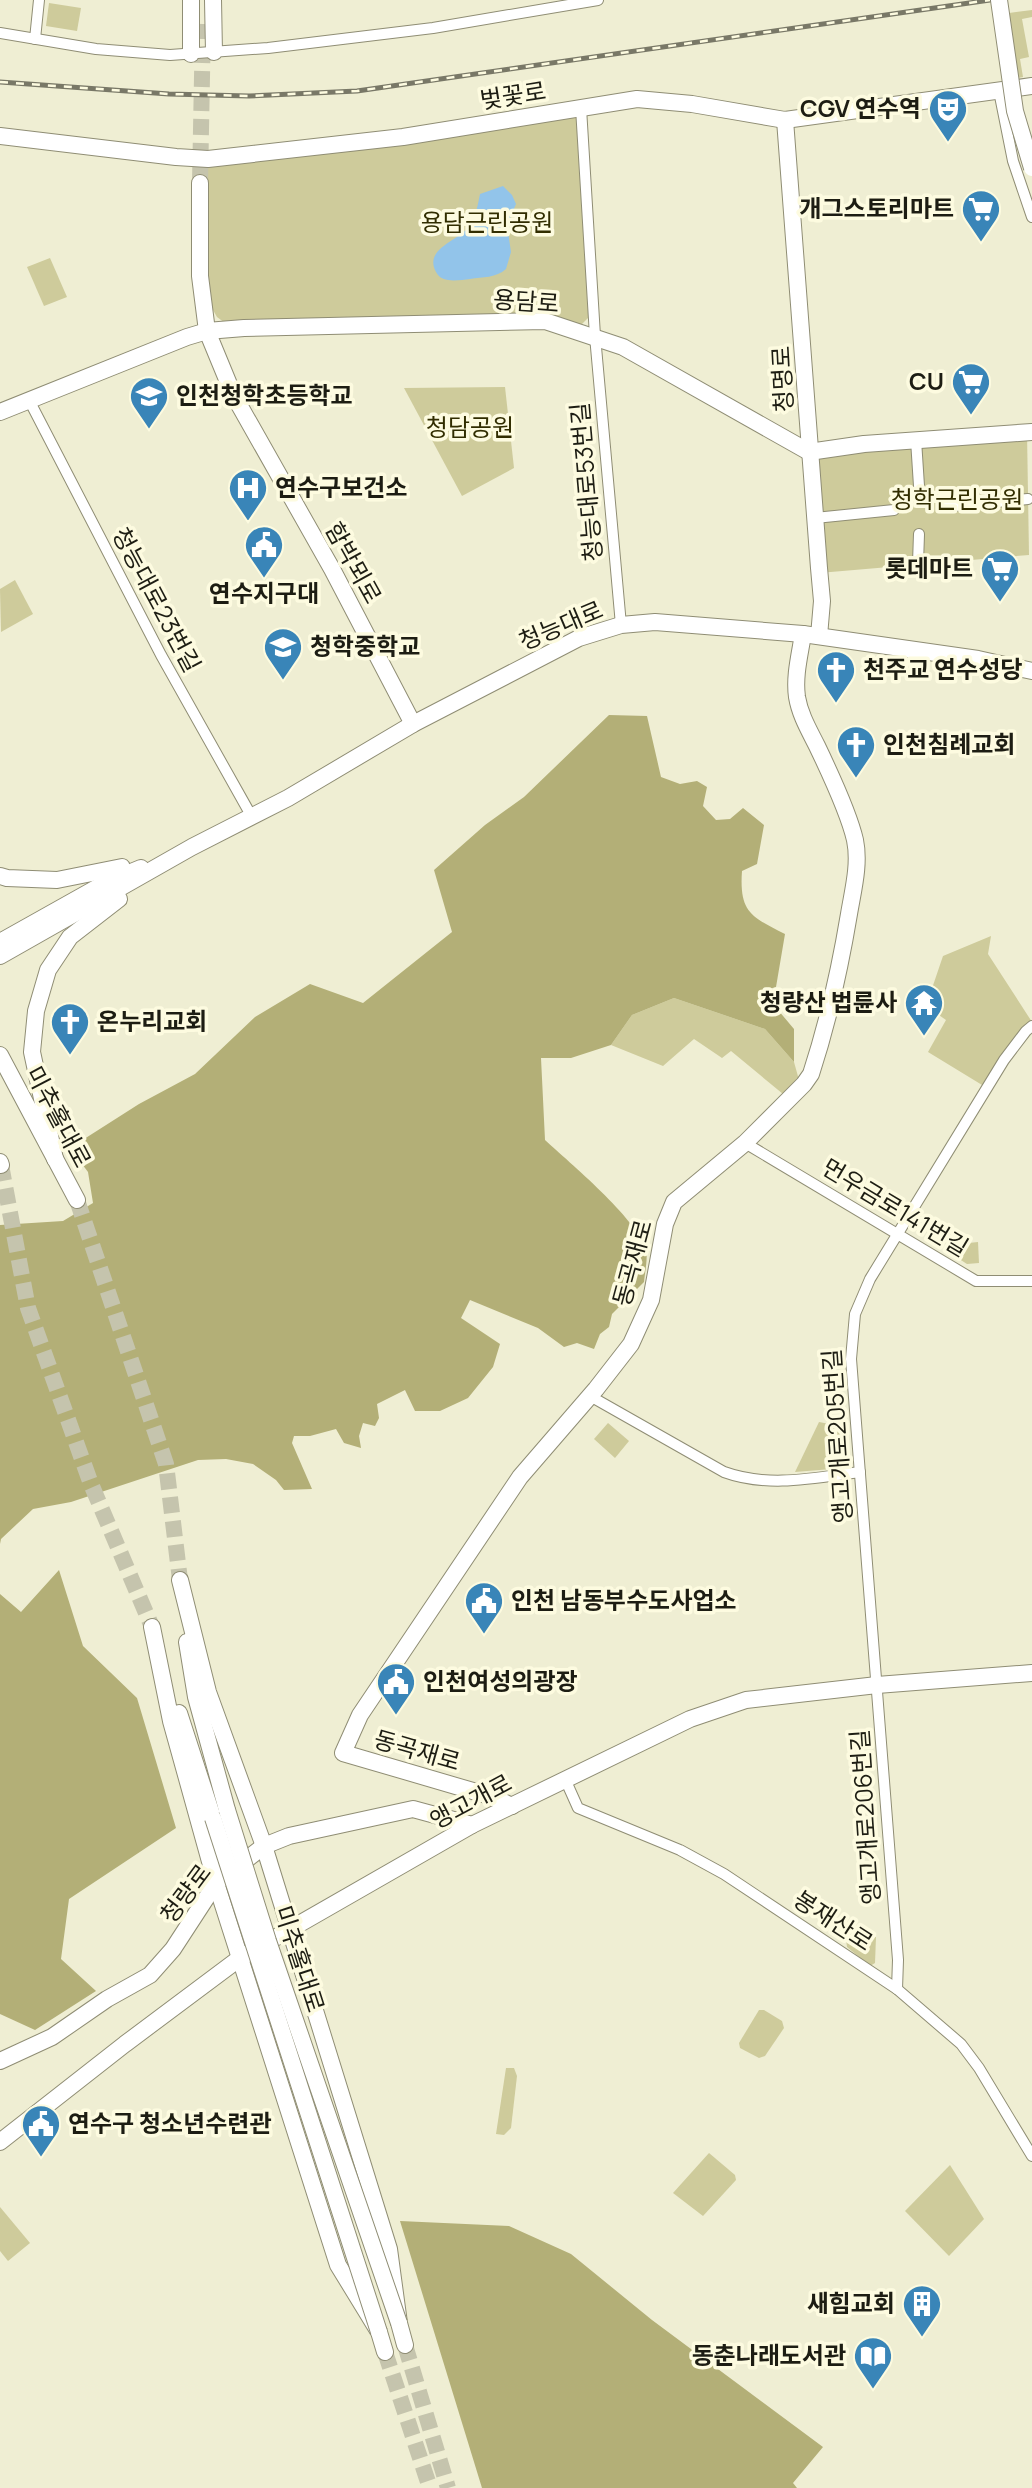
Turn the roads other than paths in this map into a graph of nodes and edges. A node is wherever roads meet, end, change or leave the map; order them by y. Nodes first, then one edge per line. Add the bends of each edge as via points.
1 (39, 0) edge
2 (191, 0) edge
3 (203, 0) edge
4 (213, 0) edge
5 (598, 0) edge
6 (999, 0) edge
7 (559, 4) edge
8 (204, 24) tunnel mouth
9 (0, 33) edge
10 (35, 39) junction
11 (215, 52) junction
12 (191, 54) junction
13 (999, 91) junction
14 (1031, 91) edge
15 (581, 108) junction
16 (785, 120) junction
17 (0, 136) edge
18 (1032, 168) edge
19 (200, 183) tunnel mouth
20 (1032, 217) edge
21 (207, 331) junction
22 (595, 336) junction
23 (29, 400) junction
24 (0, 412) edge
25 (1032, 432) edge
26 (916, 440) junction
27 (809, 452) junction
28 (919, 486) dead end
29 (1028, 499) dead end
30 (943, 507) dead end
31 (894, 510) dead end
32 (815, 518) junction
33 (919, 534) dead end
34 (918, 563) dead end
35 (621, 625) junction
36 (811, 635) junction
37 (1032, 671) edge
38 (413, 724) junction
39 (252, 817) junction
40 (192, 847) junction
41 (0, 876) edge
42 (0, 942) edge
43 (0, 956) edge
44 (1032, 1026) edge
45 (0, 1055) edge
46 (745, 1143) junction
47 (55, 1159) junction
48 (77, 1200) tunnel mouth
49 (896, 1235) junction
50 (1032, 1281) edge
51 (590, 1396) junction
52 (860, 1472) junction
53 (1032, 1673) edge
54 (877, 1685) junction
55 (565, 1779) junction
56 (512, 1806) junction
57 (220, 1814) junction
58 (472, 1825) junction
59 (264, 1846) junction
60 (216, 1883) junction
61 (289, 1930) junction
62 (240, 1958) junction
63 (897, 1989) junction
64 (0, 2061) edge
65 (0, 2142) edge
66 (1032, 2156) edge
67 (399, 2323) junction
68 (379, 2332) junction
69 (405, 2345) tunnel mouth
70 (385, 2352) tunnel mouth

1 - 10 street
2 - 12 main road
3 - 8 main road
4 - 11 main road
5 - 7 street
6 - 18 main road, bridge via 1015,111
7 - 11 street via 433,28
9 - 10 street
10 - 12 street via 96,49
11 - 12 street
13 - 14 main road, 벚꽃로
13 - 16 main road, 벚꽃로
13 - 20 street via 1013,161
15 - 16 main road, 벚꽃로 via 637,100 692,103
15 - 17 main road, 벚꽃로 via 403,138 208,159
15 - 22 street, 청능대로53번길
16 - 27 main road, 청명로
19 - 21 main road, 함박뫼로 via 200,276
21 - 22 main road, 용담로 via 545,321
21 - 23 main road, 용담로
21 - 38 main road, 함박뫼로 via 233,394
22 - 27 main road, 용담로 via 672,372
22 - 35 street, 청능대로53번길
23 - 24 main road, 용담로
23 - 39 street, 청능대로23번길 via 149,632
25 - 26 main road
26 - 27 main road
26 - 28 street
27 - 32 main road, 청명로
29 - 30 street
31 - 32 street
32 - 36 main road, 청명로 via 821,600
33 - 34 street
35 - 36 main road, 청능대로 via 655,622
35 - 38 main road, 청능대로 via 579,638
36 - 37 main road, 청능대로
36 - 46 main road, 동곡재로 via 796,681 797,698 855,840 856,876 811,1074
38 - 39 main road, 청능대로
39 - 40 main road, 청능대로
40 - 41 main road via 57,880
40 - 42 main road via 107,882
40 - 43 main road
40 - 47 main road via 70,937 48,970 36,1011 32,1052
44 - 49 street, 앵고개로205번길 via 1004,1060
45 - 47 main road, 미추홀대로
46 - 49 street, 먼우금로141번길
46 - 51 main road, 동곡재로 via 674,1202 665,1224 651,1300 631,1344
47 - 48 main road, 미추홀대로
49 - 50 street, 먼우금로141번길 via 976,1281
49 - 52 street, 앵고개로205번길 via 855,1314 850,1359
51 - 52 street via 741,1478 784,1482
51 - 56 main road, 동곡재로 via 520,1477 360,1715 343,1753
52 - 54 street, 앵고개로205번길
53 - 54 main road, 앵고개로
54 - 55 main road, 앵고개로 via 746,1700 690,1719
54 - 63 street, 앵고개로206번길
55 - 56 main road, 앵고개로
55 - 63 street, 봉재산로 via 578,1808 680,1850 724,1874
56 - 58 main road, 앵고개로
57 - 59 main road, 미추홀대로 via 193,1684 180,1580 208,1692
57 - 60 main road, 미추홀대로 via 152,1627 171,1721
57 - 67 main road, 미추홀대로, bridge
57 - 68 main road, 미추홀대로, bridge
58 - 59 main road, 청량로 via 413,1809 289,1836
58 - 61 main road, 앵고개로
59 - 60 main road, 청량로
59 - 61 main road
60 - 62 main road
60 - 64 main road, 청량로 via 173,1949 150,1975 52,2037
61 - 62 main road, 앵고개로
61 - 67 main road via 389,2249
62 - 65 main road, 앵고개로
62 - 68 main road via 338,2265
63 - 66 street, 봉재산로 via 961,2043
67 - 69 main road, 미추홀대로
68 - 70 main road, 미추홀대로

